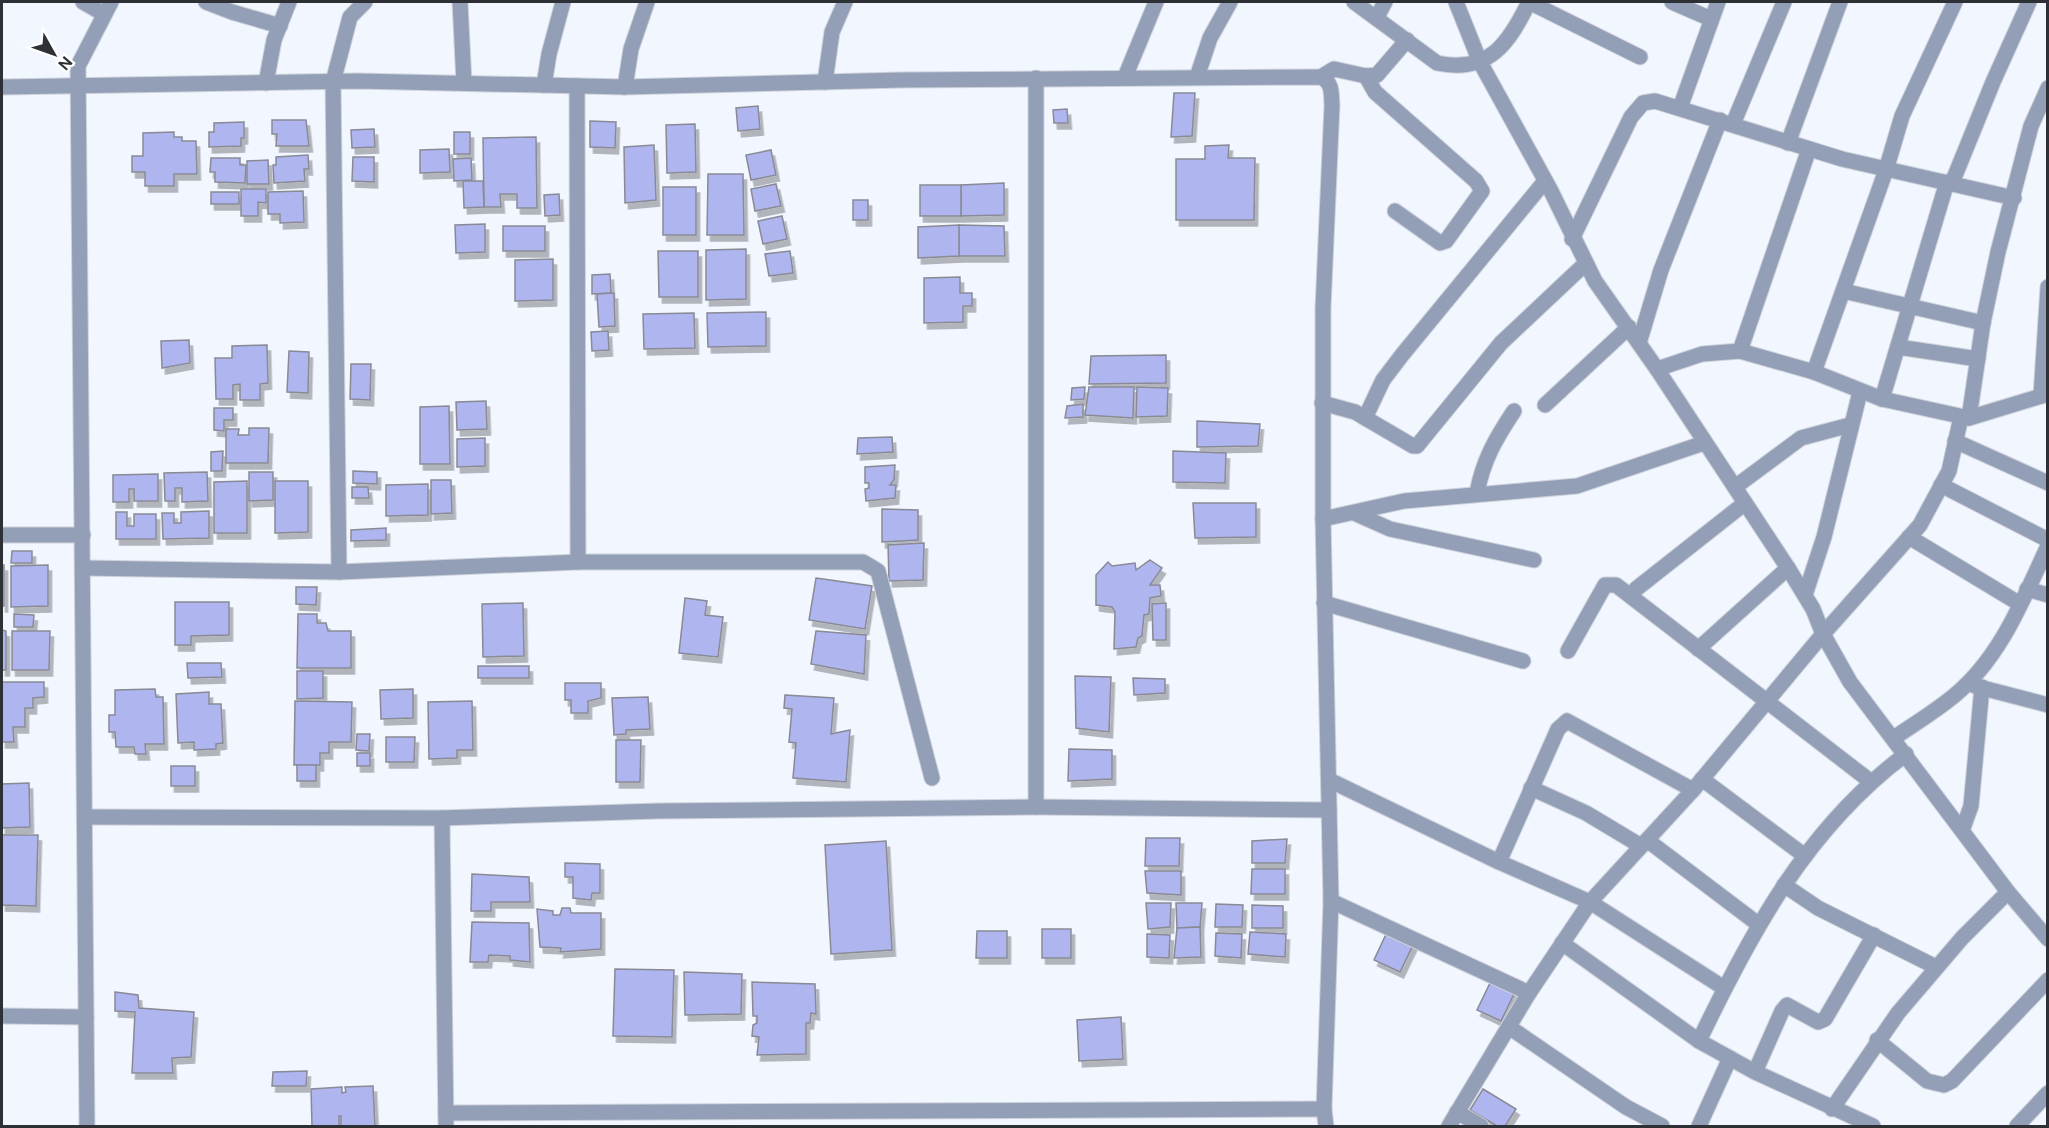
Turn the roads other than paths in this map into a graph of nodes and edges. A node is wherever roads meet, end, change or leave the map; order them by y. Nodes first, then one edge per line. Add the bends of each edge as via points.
1 (83, 2) edge
2 (206, 2) edge
3 (289, 2) edge
4 (365, 2) edge
5 (460, 2) edge
6 (563, 2) edge
7 (845, 2) edge
8 (1156, 2) edge
9 (1230, 2) edge
10 (1354, 2) edge
11 (1385, 2) edge
12 (1456, 2) edge
13 (1529, 2) edge
14 (1672, 2) edge
15 (1718, 2) edge
16 (1784, 2) edge
17 (1840, 2) edge
18 (1955, 2) edge
19 (2029, 2) edge
20 (641, 3) edge
21 (107, 8) edge
22 (1377, 16) junction
23 (1711, 19) junction
24 (280, 26) junction
25 (1407, 40) junction
26 (1640, 57) dead end
27 (1480, 62) junction
28 (1366, 76) junction
29 (1125, 77) junction
30 (1197, 77) junction
31 (1321, 77) junction
32 (1036, 78) junction
33 (333, 82) junction
34 (825, 82) junction
35 (266, 83) junction
36 (464, 83) junction
37 (544, 85) junction
38 (79, 86) junction
39 (577, 86) junction
40 (2, 87) edge
41 (625, 87) junction
42 (2048, 88) edge
43 (1680, 108) junction
44 (1727, 122) junction
45 (1788, 143) junction
46 (1809, 149) junction
47 (1886, 170) junction
48 (1545, 181) junction
49 (1950, 182) junction
50 (2014, 198) junction
51 (1395, 211) dead end
52 (1572, 239) junction
53 (1585, 264) junction
54 (2048, 287) edge
55 (1843, 291) junction
56 (1910, 307) junction
57 (1983, 323) junction
58 (1629, 327) junction
59 (1639, 343) junction
60 (1898, 347) junction
61 (1740, 351) junction
62 (1978, 359) junction
63 (1657, 369) junction
64 (1814, 372) junction
65 (1860, 392) junction
66 (2044, 395) edge
67 (1882, 399) junction
68 (1322, 403) junction
69 (1545, 405) dead end
70 (1514, 411) dead end
71 (1965, 417) junction
72 (1365, 418) junction
73 (1850, 425) junction
74 (1955, 441) junction
75 (1704, 443) junction
76 (2048, 483) edge
77 (1941, 484) junction
78 (1734, 487) junction
79 (1477, 493) junction
80 (1745, 503) junction
81 (1354, 513) junction
82 (1323, 519) junction
83 (2, 535) edge
84 (83, 535) junction
85 (1909, 537) junction
86 (2048, 540) edge
87 (2048, 546) edge
88 (1534, 560) dead end
89 (578, 562) junction
90 (83, 568) junction
91 (1788, 568) junction
92 (339, 572) junction
93 (2028, 588) junction
94 (1805, 595) junction
95 (2048, 595) edge
96 (1631, 596) junction
97 (1324, 603) junction
98 (2020, 604) junction
99 (1823, 634) junction
100 (1698, 650) junction
101 (1568, 651) dead end
102 (1523, 661) dead end
103 (1975, 685) junction
104 (1767, 703) junction
105 (2048, 705) edge
106 (1894, 738) junction
107 (1906, 754) junction
108 (932, 778) dead end
109 (1329, 780) junction
110 (1870, 781) junction
111 (1698, 785) junction
112 (1531, 788) junction
113 (1036, 807) junction
114 (1329, 810) junction
115 (85, 817) junction
116 (441, 818) junction
117 (1963, 828) junction
118 (1644, 843) junction
119 (1805, 856) junction
120 (1499, 862) junction
121 (1784, 885) junction
122 (2008, 892) junction
123 (1331, 901) junction
124 (1590, 902) junction
125 (1758, 924) junction
126 (1874, 936) junction
127 (2048, 939) edge
128 (1562, 943) junction
129 (1936, 967) junction
130 (2048, 980) edge
131 (1724, 988) junction
132 (1529, 993) junction
133 (2, 1016) edge
134 (86, 1017) junction
135 (1509, 1027) junction
136 (1877, 1040) junction
137 (1699, 1041) junction
138 (1730, 1058) junction
139 (1755, 1072) junction
140 (2048, 1093) edge
141 (1324, 1109) junction
142 (1833, 1109) junction
143 (1458, 1112) junction
144 (446, 1120) edge
145 (87, 1126) edge
146 (1329, 1126) edge
147 (1449, 1126) edge
148 (1481, 1126) edge
149 (1662, 1126) edge
150 (1699, 1126) edge
151 (1873, 1126) edge
152 (2018, 1126) edge

1 - 21 street
2 - 24 street
3 - 24 street
4 - 33 street via 350,17
5 - 36 street
6 - 37 street
7 - 34 street via 832,32
8 - 29 street
9 - 30 street via 1210,38
10 - 22 street
11 - 22 street
12 - 27 street
13 - 26 street
13 - 27 street via 1514,32 1490,58
14 - 23 street
15 - 23 street
16 - 44 street
17 - 45 street
18 - 47 street via 1902,116
19 - 49 street
20 - 41 street
21 - 38 street via 78,66
22 - 25 street
23 - 43 street
24 - 35 street via 269,58
25 - 27 street via 1437,63
25 - 28 street via 1377,75
27 - 48 street
28 - 31 street via 1334,69
28 - 51 street via 1375,92 1482,191 1446,241 1440,243
29 - 30 street
29 - 32 street
30 - 31 street
31 - 68 street via 1331,87 1332,105
32 - 34 street
32 - 113 street
33 - 35 street
33 - 36 street
33 - 92 street
34 - 41 street
35 - 38 street
36 - 37 street
37 - 39 street
38 - 40 street
38 - 84 street
39 - 41 street
39 - 89 street
42 - 50 street via 2031,126
43 - 44 street
43 - 52 street via 1655,101 1643,103 1631,117
44 - 45 street
44 - 59 street via 1661,270
45 - 46 street
46 - 47 street
46 - 61 street
47 - 49 street
47 - 55 street
48 - 52 street
48 - 72 street via 1383,380
49 - 50 street
49 - 56 street
50 - 57 street
52 - 53 street
53 - 58 street
53 - 72 street via 1501,343 1416,446
54 - 66 street
55 - 56 street
55 - 64 street
56 - 57 street
56 - 60 street
57 - 62 street
58 - 59 street
58 - 69 street
59 - 63 street
60 - 62 street
60 - 67 street
61 - 63 street via 1702,354
61 - 64 street
62 - 71 street
63 - 75 street
64 - 65 street
65 - 67 street
65 - 73 street
66 - 71 street
67 - 71 street
68 - 72 street via 1346,408
68 - 82 street
70 - 79 street via 1491,445
71 - 74 street
73 - 78 street via 1801,438
73 - 94 street via 1824,537
74 - 76 street
74 - 77 street
75 - 78 street
75 - 79 street via 1577,486
77 - 85 street via 1920,525
77 - 86 street
78 - 80 street
79 - 81 street via 1404,501
80 - 91 street
80 - 96 street
81 - 82 street
81 - 88 street via 1390,529
82 - 97 street
83 - 84 street
84 - 90 street
85 - 98 street
85 - 99 street
87 - 93 street
89 - 92 street
89 - 108 street via 863,562 872,566 878,572 901,652
90 - 92 street
90 - 115 street
91 - 94 street
91 - 100 street
93 - 95 street
93 - 98 street
94 - 99 street
96 - 100 street
96 - 101 street via 1616,585 1605,585
97 - 102 street
97 - 109 street
98 - 103 street
99 - 104 street
99 - 106 street via 1851,682
100 - 104 street
103 - 105 street
103 - 106 street
103 - 117 street via 1971,806
104 - 110 street
104 - 111 street
106 - 107 street
107 - 110 street
107 - 117 street
109 - 114 street
109 - 120 street
110 - 119 street
111 - 112 street via 1568,721 1558,729
111 - 118 street
111 - 119 street
112 - 118 street
112 - 120 street
113 - 114 street
113 - 116 street
114 - 123 street
115 - 116 street
115 - 134 street
116 - 144 street
117 - 122 street
118 - 124 street
118 - 125 street
119 - 121 street
120 - 124 street
121 - 125 street
121 - 126 street via 1818,909
122 - 127 street
122 - 129 street
123 - 132 street
123 - 141 street
124 - 128 street
124 - 131 street
125 - 131 street
126 - 129 street
126 - 139 street via 1825,1019 1818,1022 1787,1005
128 - 132 street
128 - 137 street
129 - 136 street
130 - 136 street via 1944,1085 1927,1081
131 - 137 street
132 - 135 street
133 - 134 street
134 - 145 street
135 - 143 street
135 - 149 street via 1626,1107
136 - 142 street
137 - 138 street
138 - 139 street
138 - 150 street
139 - 142 street
140 - 152 street
141 - 144 street
141 - 146 street
142 - 151 street
143 - 147 street
143 - 148 street

